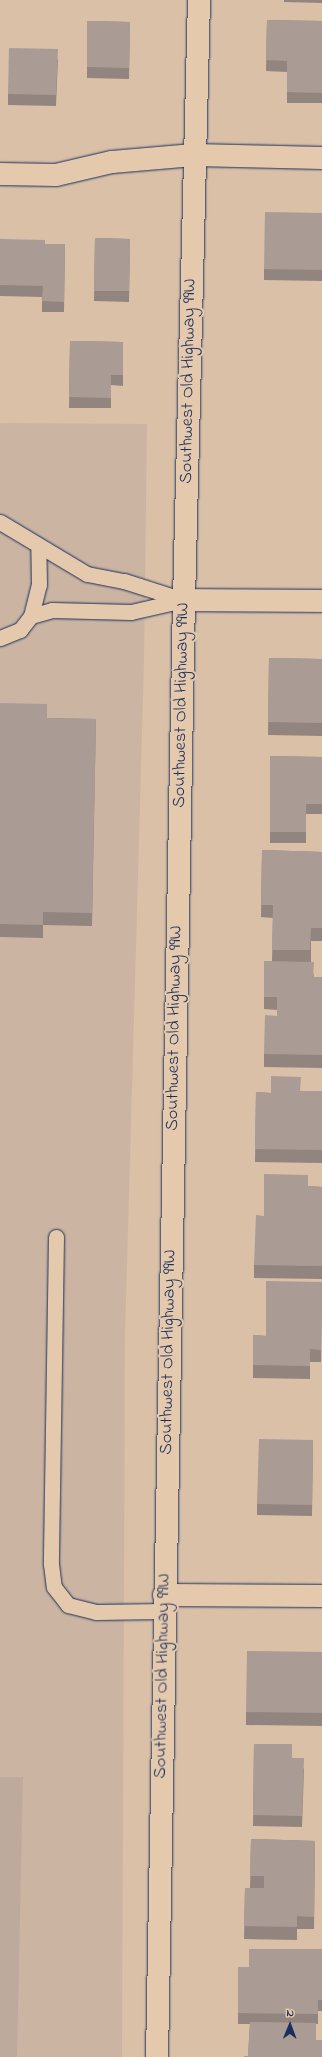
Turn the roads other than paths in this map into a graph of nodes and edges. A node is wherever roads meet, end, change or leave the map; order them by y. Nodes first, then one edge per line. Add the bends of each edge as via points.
1 (199, 0) edge
2 (194, 155) junction
3 (322, 158) edge
4 (0, 174) edge
5 (0, 522) edge
6 (38, 546) junction
7 (184, 600) junction
8 (322, 601) edge
9 (31, 616) junction
10 (0, 638) edge
11 (56, 1237) dead end
12 (322, 1596) edge
13 (164, 1603) junction
14 (157, 2057) edge

1 - 2 street, Southwest Old Highway 99W
2 - 3 street
2 - 4 street via 112,162 56,175
2 - 7 street, Southwest Old Highway 99W
5 - 6 lane
6 - 7 lane via 87,574 124,581
6 - 9 lane via 39,585
7 - 8 street
7 - 9 lane via 131,612 52,610
7 - 13 street, Southwest Old Highway 99W
9 - 10 lane via 20,630
11 - 13 lane via 51,1564 54,1587 68,1605 96,1612
12 - 13 street
13 - 14 street, Southwest Old Highway 99W

